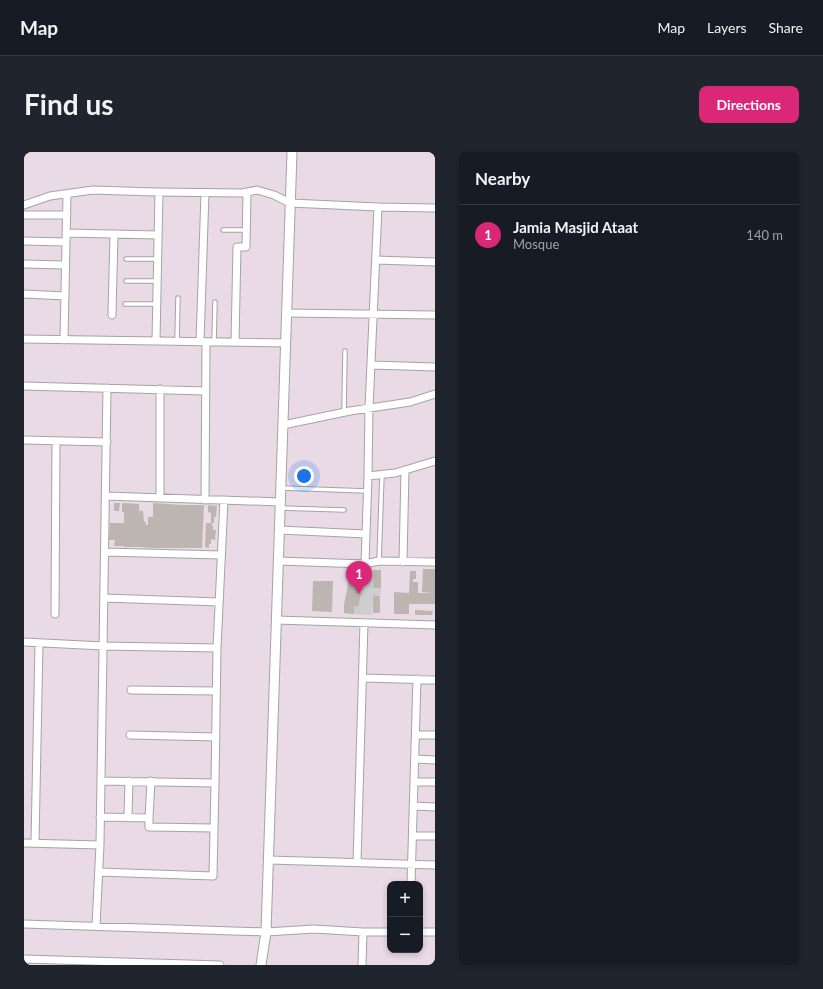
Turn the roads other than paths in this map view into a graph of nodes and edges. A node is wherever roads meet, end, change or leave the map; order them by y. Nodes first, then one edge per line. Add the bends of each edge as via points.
1 (292, 152) edge
2 (159, 192) junction
3 (205, 192) junction
4 (247, 192) junction
5 (67, 194) junction
6 (290, 203) junction
7 (24, 205) edge
8 (378, 207) junction
9 (435, 208) edge
10 (24, 215) edge
11 (67, 215) junction
12 (223, 230) dead end
13 (246, 230) junction
14 (66, 233) junction
15 (114, 234) junction
16 (158, 235) junction
17 (24, 241) edge
18 (66, 242) junction
19 (126, 259) dead end
20 (158, 259) junction
21 (376, 260) junction
22 (435, 262) edge
23 (24, 264) edge
24 (66, 265) junction
25 (126, 281) dead end
26 (157, 281) junction
27 (24, 294) edge
28 (65, 296) junction
29 (178, 298) dead end
30 (215, 302) dead end
31 (125, 304) dead end
32 (157, 304) junction
33 (286, 313) junction
34 (373, 314) junction
35 (112, 315) dead end
36 (435, 315) edge
37 (24, 339) edge
38 (64, 340) junction
39 (156, 341) junction
40 (177, 341) junction
41 (203, 342) junction
42 (214, 342) junction
43 (235, 342) junction
44 (286, 343) junction
45 (345, 351) dead end
46 (371, 365) junction
47 (435, 367) edge
48 (24, 386) edge
49 (107, 388) junction
50 (160, 389) junction
51 (205, 391) junction
52 (435, 394) edge
53 (369, 408) junction
54 (344, 412) junction
55 (283, 425) junction
56 (24, 440) edge
57 (56, 441) junction
58 (107, 442) junction
59 (435, 461) edge
60 (405, 470) junction
61 (382, 474) junction
62 (368, 476) junction
63 (280, 488) junction
64 (368, 491) junction
65 (106, 496) junction
66 (160, 498) junction
67 (205, 500) junction
68 (224, 500) junction
69 (280, 505) junction
70 (344, 510) dead end
71 (279, 530) junction
72 (366, 534) junction
73 (105, 552) junction
74 (221, 555) junction
75 (278, 561) junction
76 (379, 561) junction
77 (403, 562) junction
78 (435, 562) edge
79 (365, 564) junction
80 (104, 598) junction
81 (219, 602) junction
82 (55, 614) dead end
83 (276, 620) junction
84 (364, 623) junction
85 (435, 625) edge
86 (24, 642) edge
87 (39, 643) junction
88 (103, 646) junction
89 (217, 648) junction
90 (363, 678) junction
91 (417, 679) junction
92 (435, 680) edge
93 (131, 690) dead end
94 (216, 691) junction
95 (130, 735) dead end
96 (416, 735) junction
97 (435, 735) edge
98 (216, 737) junction
99 (415, 759) junction
100 (435, 760) edge
101 (101, 781) junction
102 (129, 781) junction
103 (151, 782) junction
104 (414, 782) junction
105 (435, 782) edge
106 (215, 783) junction
107 (413, 806) junction
108 (435, 807) edge
109 (100, 817) junction
110 (128, 818) junction
111 (149, 818) junction
112 (214, 828) junction
113 (412, 836) junction
114 (435, 836) edge
115 (24, 843) edge
116 (35, 843) junction
117 (100, 846) junction
118 (269, 860) junction
119 (357, 862) junction
120 (412, 864) junction
121 (435, 865) edge
122 (99, 872) junction
123 (411, 881) edge
124 (24, 924) edge
125 (96, 926) junction
126 (266, 932) junction
127 (363, 932) junction
128 (387, 932) edge
129 (423, 932) edge
130 (435, 932) edge
131 (24, 959) edge
132 (220, 965) edge
133 (261, 965) edge
134 (362, 965) edge

1 - 6 street
2 - 3 street
2 - 5 street via 93,190
2 - 16 street
3 - 4 street
3 - 41 street
4 - 6 street via 257,190
4 - 13 street
5 - 7 street via 50,196
5 - 11 street
6 - 8 street
6 - 33 street
8 - 9 street
8 - 21 street
10 - 11 street
11 - 14 street
12 - 13 lane
13 - 43 street via 246,247 237,247
14 - 15 street
14 - 18 street
15 - 16 street
15 - 35 street
16 - 20 street
17 - 18 street
18 - 24 street
19 - 20 lane
20 - 26 street
21 - 22 street
21 - 34 street
23 - 24 street
24 - 28 street
25 - 26 lane
26 - 32 street
27 - 28 street
28 - 38 street
29 - 40 lane
30 - 42 lane
31 - 32 lane
32 - 39 street
33 - 34 street
33 - 44 street
34 - 36 street
34 - 46 street
37 - 38 street
38 - 39 street
39 - 40 street
40 - 41 street
41 - 42 street
41 - 51 street
42 - 43 street
43 - 44 street
44 - 55 street
45 - 54 lane
46 - 47 street
46 - 53 street
48 - 49 street
49 - 50 street
49 - 58 street
50 - 51 street
50 - 66 street
51 - 67 street
52 - 53 street via 410,402
53 - 54 street
53 - 62 street
54 - 55 street
55 - 63 street
56 - 57 street
57 - 58 street
57 - 82 street
58 - 65 street
59 - 60 street
60 - 61 street
60 - 77 street
61 - 62 street
61 - 76 lane
62 - 64 street
63 - 64 lane
63 - 69 street
64 - 72 street
65 - 66 street
65 - 73 street
66 - 67 street
67 - 68 street
68 - 69 street
68 - 74 street
69 - 70 lane
69 - 71 street
71 - 72 street
71 - 75 street
72 - 79 street
73 - 74 street
73 - 80 street
74 - 81 street
75 - 79 street
75 - 83 street
76 - 77 street
76 - 79 street
77 - 78 street
80 - 81 street
80 - 88 street
81 - 89 street
83 - 84 street
83 - 118 street
84 - 85 street
84 - 90 street
86 - 87 street
87 - 88 street
87 - 116 street
88 - 89 street
88 - 101 street
89 - 94 street
90 - 91 street
90 - 119 street
91 - 92 street
91 - 96 street
93 - 94 street
94 - 98 street
95 - 98 street
96 - 97 street
96 - 99 street
98 - 106 street
99 - 100 street
99 - 104 street
101 - 102 street
101 - 109 street
102 - 103 street
102 - 110 street
103 - 106 street
103 - 111 street
104 - 105 street
104 - 107 street
106 - 112 street
107 - 108 street
107 - 113 street
109 - 110 street
109 - 117 street
110 - 111 street
111 - 112 street via 149,827
112 - 122 street via 213,876
113 - 114 street
113 - 120 street
115 - 116 street
116 - 117 street
117 - 122 street
118 - 119 street
118 - 126 street
119 - 120 street
120 - 121 street
120 - 123 street
122 - 125 street
124 - 125 street
125 - 126 street
126 - 127 street via 314,929
126 - 133 street
127 - 128 street
127 - 134 street
129 - 130 street
131 - 132 street

